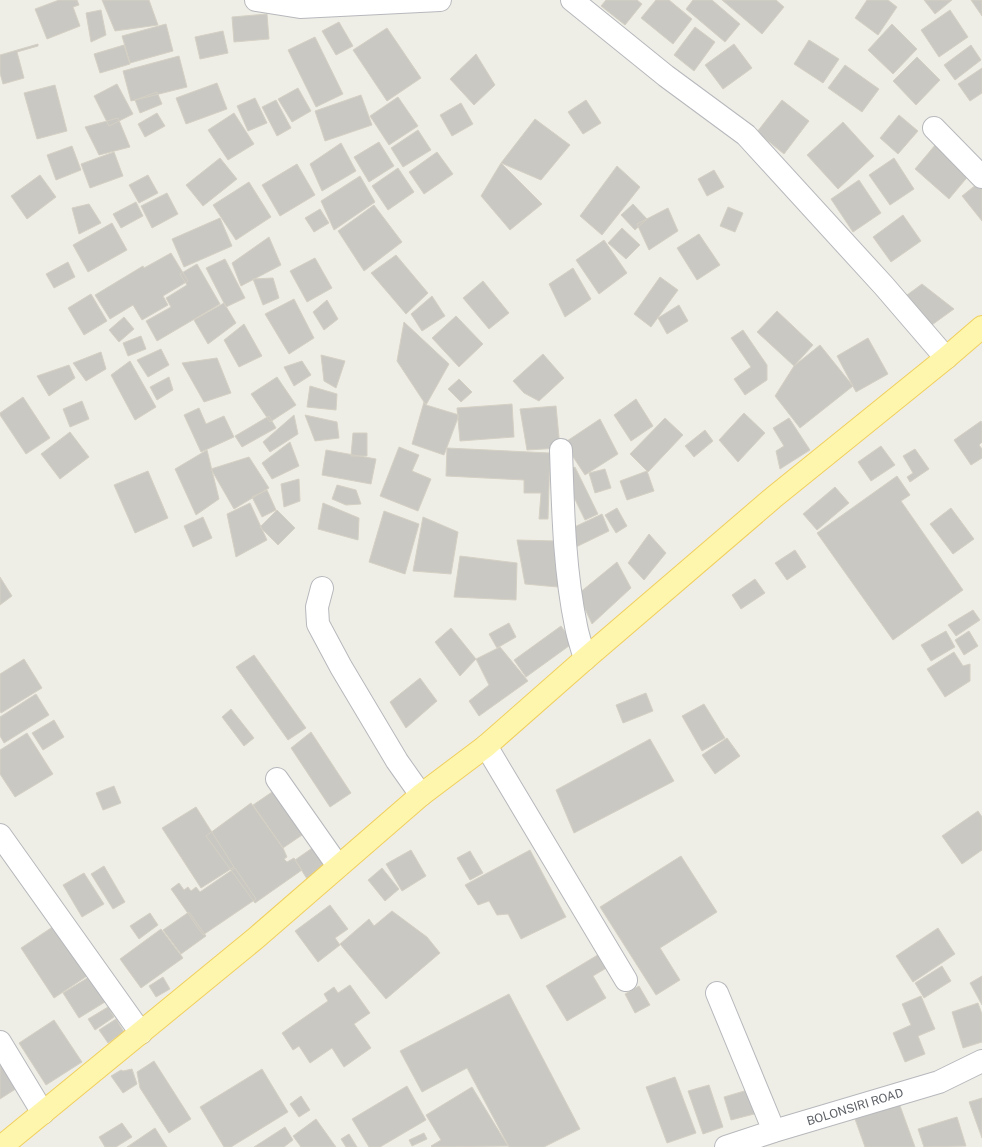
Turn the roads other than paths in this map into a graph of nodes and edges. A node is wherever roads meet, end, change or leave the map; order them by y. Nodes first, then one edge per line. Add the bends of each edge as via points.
1 (256, 0) edge
2 (440, 0) edge
3 (572, 0) edge
4 (934, 128) dead end
5 (982, 177) edge
6 (982, 326) edge
7 (946, 358) junction
8 (561, 450) dead end
9 (322, 588) dead end
10 (585, 659) junction
11 (486, 746) junction
12 (277, 779) dead end
13 (421, 795) junction
14 (0, 835) edge
15 (338, 866) junction
16 (626, 980) dead end
17 (717, 993) dead end
18 (141, 1033) junction
19 (0, 1042) edge
20 (982, 1061) edge
21 (43, 1113) junction
22 (774, 1131) junction
23 (1, 1147) edge
24 (726, 1147) edge

1 - 2 street via 300,7
3 - 7 street via 666,76 746,135
4 - 5 street
6 - 7 main road
7 - 10 main road via 774,498
8 - 10 street via 569,588
9 - 13 street via 317,607 318,624 397,761
10 - 11 main road
11 - 13 main road
11 - 16 street
12 - 15 street
13 - 15 main road
14 - 18 street
15 - 18 main road
17 - 22 street
18 - 21 main road
19 - 21 street
20 - 22 street, BOLONSIRI ROAD via 939,1082
21 - 23 main road
22 - 24 street, BOLONSIRI ROAD

